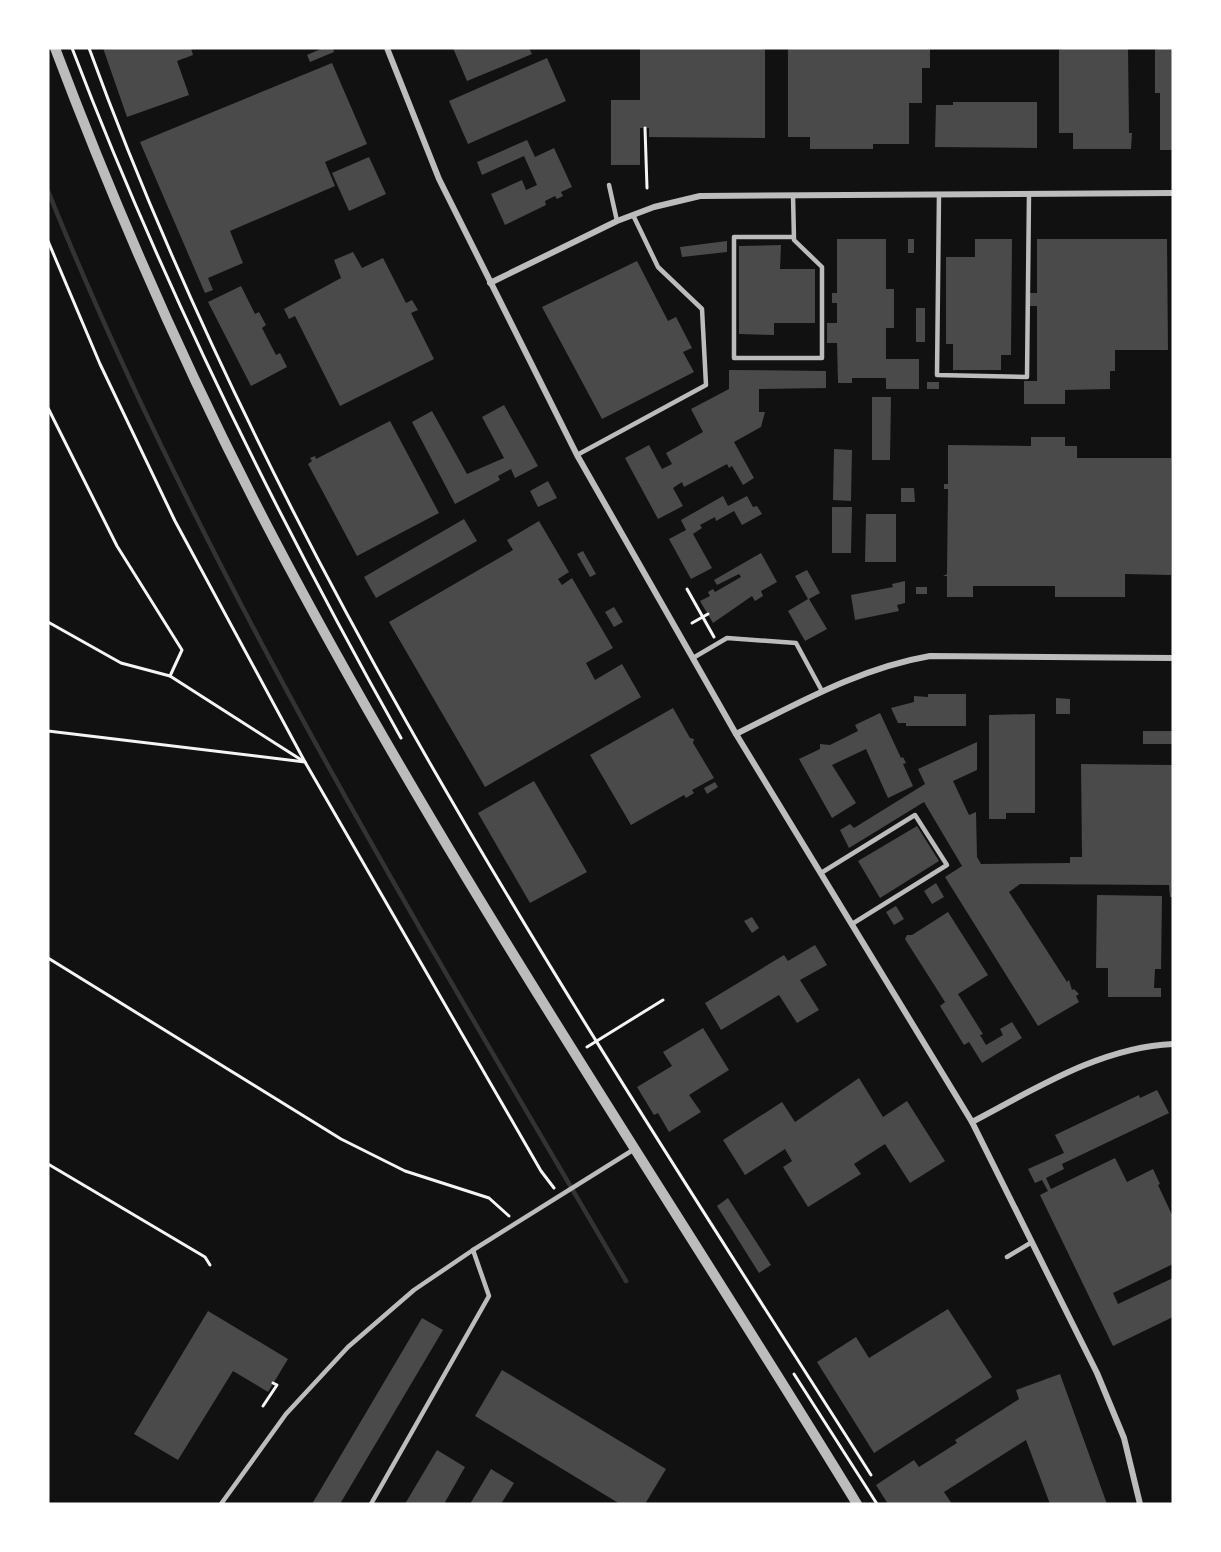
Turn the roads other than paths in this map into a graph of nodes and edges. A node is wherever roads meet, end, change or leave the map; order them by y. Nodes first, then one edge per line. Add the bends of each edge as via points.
1 (56, 48) edge
2 (387, 48) edge
3 (609, 185) dead end
4 (1173, 192) edge
5 (939, 194) junction
6 (1029, 194) junction
7 (793, 195) junction
8 (633, 215) junction
9 (617, 221) junction
10 (794, 237) junction
11 (490, 283) junction
12 (577, 455) junction
13 (693, 658) junction
14 (1173, 658) edge
15 (822, 691) junction
16 (736, 734) junction
17 (821, 873) junction
18 (852, 924) junction
19 (1173, 1044) edge
20 (972, 1122) junction
21 (633, 1150) junction
22 (1032, 1242) junction
23 (473, 1250) junction
24 (1007, 1257) dead end
25 (221, 1504) edge
26 (371, 1504) edge
27 (857, 1504) edge
28 (1140, 1504) edge

1 - 21 street via 129,231 200,389 272,535 404,772
2 - 11 street via 439,179
3 - 9 lane
4 - 6 street
5 - 6 street
5 - 6 lane via 937,375 1027,377
5 - 7 street
7 - 8 street via 700,196
7 - 10 lane
8 - 9 street
8 - 12 lane via 658,267 702,309 706,385
9 - 11 street
10 - 10 lane via 822,267 822,358 734,358 734,237
11 - 12 street
12 - 13 street
13 - 15 lane via 727,638 796,643
13 - 16 street
14 - 15 street via 930,656 894,662
15 - 16 street
16 - 17 street
17 - 18 street
17 - 18 lane via 915,815 947,865
18 - 20 street
19 - 20 street via 1116,1052
20 - 22 street
21 - 23 lane
21 - 27 street
22 - 24 lane
22 - 28 street via 1124,1437
23 - 25 lane via 414,1290 348,1347 286,1414
23 - 26 lane via 489,1296

